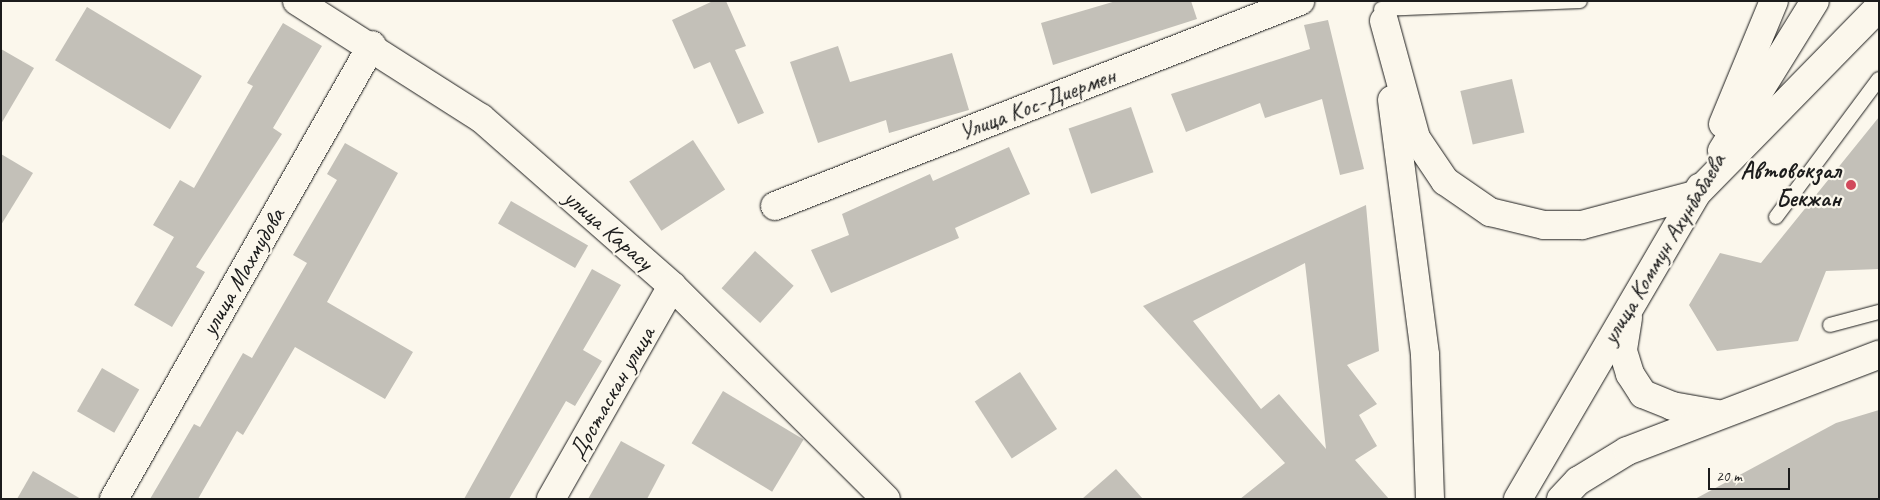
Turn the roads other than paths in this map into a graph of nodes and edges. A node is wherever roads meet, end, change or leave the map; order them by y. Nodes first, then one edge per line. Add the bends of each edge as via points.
1 (297, 1) edge
2 (1300, 1) edge
3 (1580, 1) edge
4 (1774, 1) edge
5 (1815, 1) edge
6 (1879, 7) edge
7 (1382, 10) edge
8 (372, 45) junction
9 (1879, 80) edge
10 (1694, 195) junction
11 (775, 206) dead end
12 (1776, 216) dead end
13 (672, 286) junction
14 (1629, 307) junction
15 (1879, 312) edge
16 (1830, 325) dead end
17 (1879, 355) edge
18 (1717, 414) junction
19 (114, 499) edge
20 (551, 499) edge
21 (886, 499) edge
22 (1430, 499) edge
23 (1518, 499) edge
24 (1561, 499) edge

1 - 8 main road, улица Карасу
2 - 11 main road, Улица Кос-Диермен
3 - 7 lane
4 - 10 main road
5 - 10 main road, улица Коммун Ахунбабаева
6 - 10 main road
7 - 10 main road via 1416,138 1444,181 1490,212 1544,225 1582,225
7 - 22 main road via 1424,355
8 - 13 main road, улица Карасу via 481,118
8 - 19 main road, улица Махмудова
9 - 12 lane
10 - 14 main road, улица Коммун Ахунбабаева
13 - 20 main road, Достаскан улица
13 - 21 main road, улица Карасу
14 - 18 main road via 1623,351 1630,374 1644,394 1672,406
14 - 23 main road, улица Коммун Ахунбабаева
15 - 16 lane
17 - 18 main road
18 - 24 main road via 1626,450 1578,481

